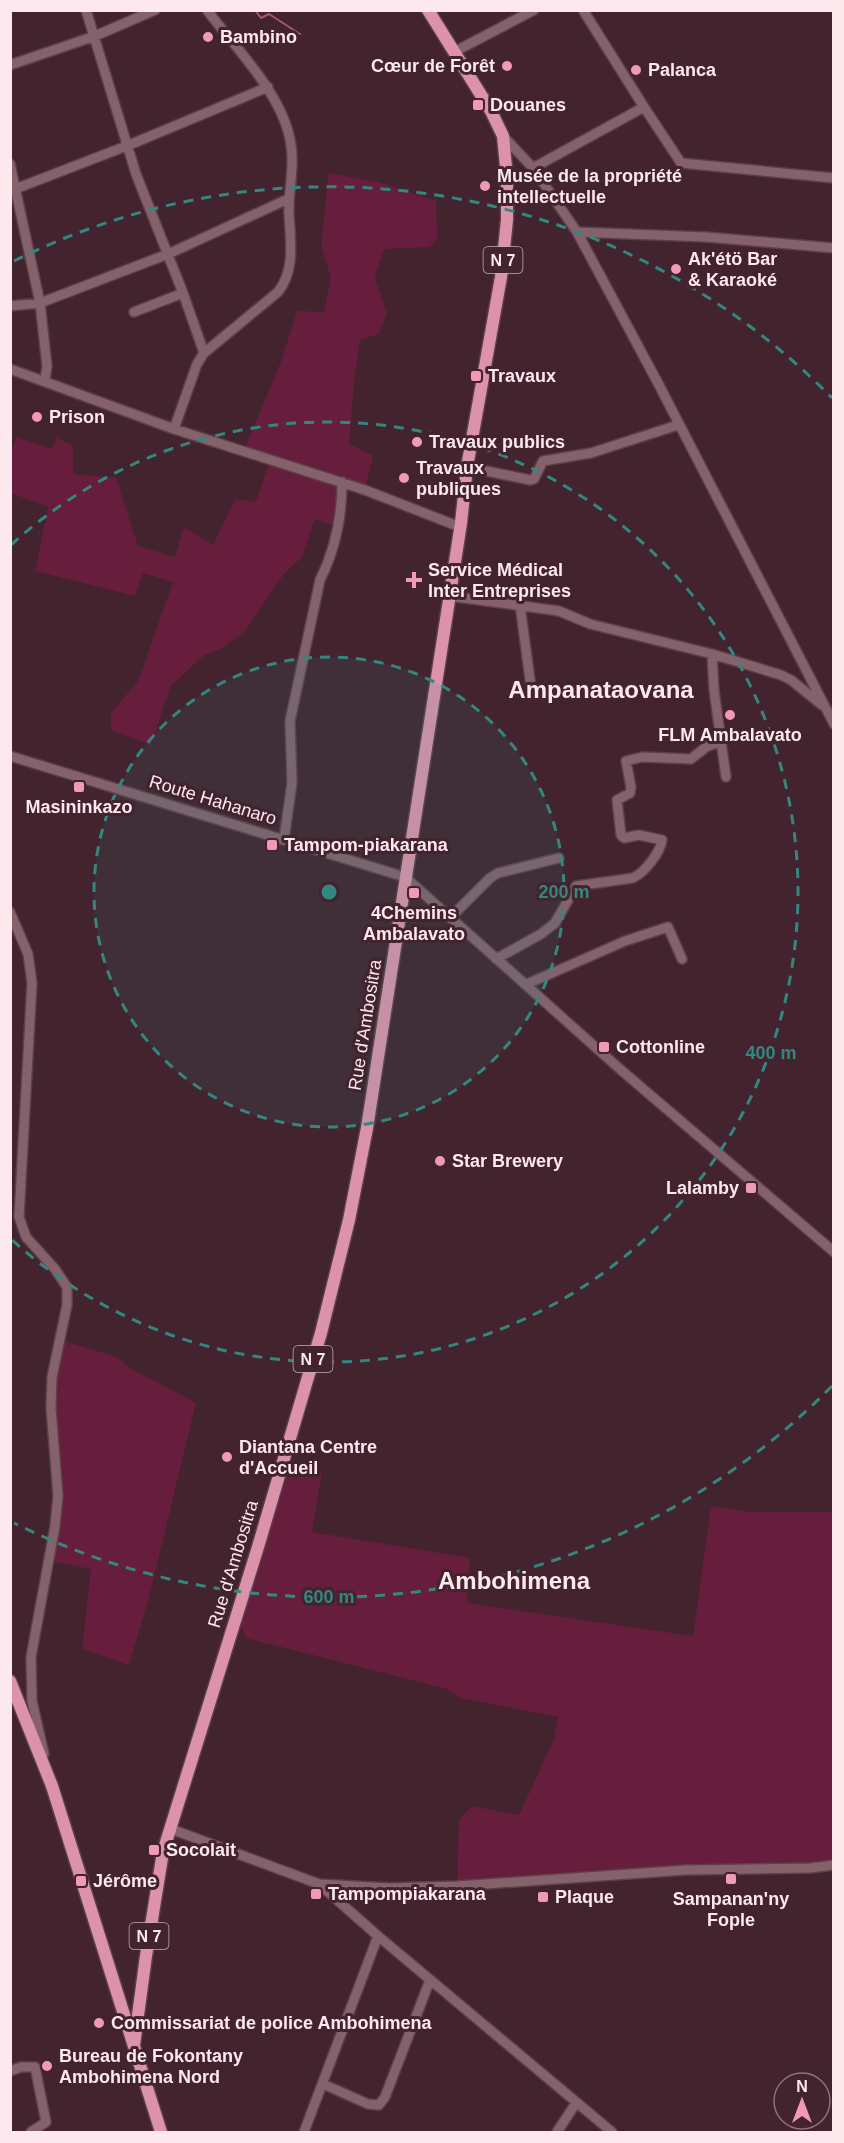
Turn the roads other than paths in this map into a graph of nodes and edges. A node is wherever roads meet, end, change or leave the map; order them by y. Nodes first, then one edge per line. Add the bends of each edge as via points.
1 (86, 10) edge
2 (155, 10) edge
3 (207, 10) edge
4 (428, 10) edge
5 (534, 10) edge
6 (583, 10) edge
7 (95, 36) junction
8 (454, 52) junction
9 (10, 65) edge
10 (268, 87) junction
11 (644, 107) junction
12 (503, 136) junction
13 (129, 146) junction
14 (10, 164) edge
15 (533, 168) junction
16 (834, 178) edge
17 (14, 190) edge
18 (288, 199) junction
19 (577, 232) junction
20 (834, 248) edge
21 (168, 254) junction
22 (183, 293) junction
23 (40, 303) junction
24 (10, 306) edge
25 (134, 312) dead end
26 (204, 353) junction
27 (10, 369) edge
28 (45, 381) junction
29 (678, 425) junction
30 (174, 429) junction
31 (467, 467) junction
32 (342, 482) junction
33 (460, 527) junction
34 (448, 596) junction
35 (520, 605) junction
36 (711, 654) junction
37 (531, 687) dead end
38 (825, 708) junction
39 (833, 722) edge
40 (721, 741) junction
41 (10, 756) edge
42 (726, 777) dead end
43 (284, 839) junction
44 (559, 858) dead end
45 (405, 877) junction
46 (10, 912) edge
47 (450, 918) junction
48 (496, 959) junction
49 (682, 959) dead end
50 (527, 984) junction
51 (19, 1217) junction
52 (10, 1226) edge
53 (834, 1252) edge
54 (10, 1681) edge
55 (52, 1786) junction
56 (171, 1829) junction
57 (834, 1865) edge
58 (319, 1884) junction
59 (378, 1936) junction
60 (430, 1980) junction
61 (134, 2044) junction
62 (10, 2071) edge
63 (322, 2084) junction
64 (576, 2103) junction
65 (31, 2133) edge
66 (161, 2133) edge
67 (304, 2133) edge
68 (557, 2133) edge
69 (612, 2133) edge

1 - 7 street
2 - 7 street
3 - 10 street
4 - 8 main road, Rue d'Ambositra / N 7
5 - 8 street
6 - 11 street
7 - 9 street
7 - 13 street
8 - 12 main road, Rue d'Ambositra / N 7
10 - 13 street
10 - 18 street via 291,144 293,166
11 - 15 street
11 - 16 street via 681,163
12 - 15 street
12 - 31 main road, Rue d'Ambositra / N 7 via 507,220 501,277
13 - 17 street
13 - 21 street
14 - 17 street
15 - 19 street
17 - 23 street
18 - 21 street
18 - 26 street via 291,260 284,285
19 - 20 street via 706,237
19 - 29 street
21 - 22 street
21 - 23 street
22 - 25 street
22 - 26 street
23 - 24 street
23 - 28 street
26 - 30 street
27 - 28 street
28 - 30 street
29 - 31 street via 591,453 543,460 530,480
29 - 38 street
30 - 32 street
31 - 33 main road, Rue d'Ambositra / N 7
32 - 33 street
32 - 43 street via 342,506 330,560 320,580 290,721 292,783
33 - 34 main road, Rue d'Ambositra / N 7
34 - 35 street
34 - 45 main road, Rue d'Ambositra / N 7
35 - 36 street via 559,611 590,624
35 - 37 street
36 - 38 street via 781,675
36 - 40 street
38 - 39 street
40 - 42 street
40 - 48 street via 691,759 626,761 631,787 630,793 617,801 621,835 662,840 661,846 633,878 576,886 555,923
41 - 43 street, Route Hahanaro
43 - 45 street, Route Hahanaro
44 - 47 street via 498,873
45 - 47 street
45 - 56 main road, Rue d'Ambositra / N 7 via 367,1128 321,1334
46 - 51 street via 27,954 32,983
47 - 48 street
48 - 50 street
49 - 50 street via 668,927
50 - 53 street
51 - 52 street
51 - 55 street via 26,1237 67,1287 52,1377 58,1496 31,1657 32,1701
54 - 55 main road
55 - 61 main road
56 - 58 street
56 - 61 main road, Rue d'Ambositra / N 7 via 159,1874
57 - 58 street via 686,1870 446,1886
58 - 59 street
59 - 60 street
59 - 63 street
60 - 63 street via 379,2105
60 - 64 street
61 - 66 main road, N 7
62 - 65 street via 35,2067 46,2122
63 - 67 street
64 - 68 street
64 - 69 street

